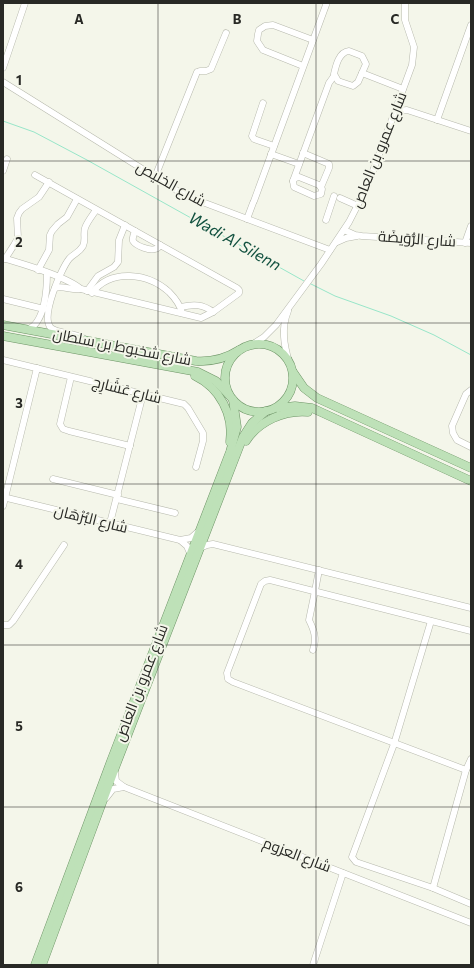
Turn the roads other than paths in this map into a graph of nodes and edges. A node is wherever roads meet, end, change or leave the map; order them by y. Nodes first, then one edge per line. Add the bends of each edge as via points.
1 (26, 3) edge
2 (405, 3) edge
3 (326, 4) dead end
4 (471, 25) edge
5 (226, 34) dead end
6 (313, 40) junction
7 (4, 64) edge
8 (303, 66) junction
9 (362, 73) junction
10 (334, 76) junction
11 (3, 82) edge
12 (404, 89) junction
13 (400, 101) junction
14 (263, 104) dead end
15 (407, 110) junction
16 (396, 111) junction
17 (437, 120) junction
18 (471, 131) edge
19 (274, 146) junction
20 (303, 153) junction
21 (271, 154) junction
22 (7, 159) dead end
23 (299, 164) junction
24 (3, 171) edge
25 (35, 175) dead end
26 (156, 177) junction
27 (293, 181) junction
28 (49, 182) junction
29 (322, 189) junction
30 (337, 197) junction
31 (77, 199) junction
32 (358, 206) junction
33 (96, 210) junction
34 (247, 219) junction
35 (326, 220) dead end
36 (125, 225) junction
37 (471, 226) edge
38 (344, 230) junction
39 (135, 231) junction
40 (362, 236) junction
41 (336, 242) junction
42 (468, 243) edge
43 (160, 245) junction
44 (330, 250) junction
45 (4, 258) edge
46 (111, 269) junction
47 (38, 270) junction
48 (47, 273) junction
49 (59, 277) junction
50 (115, 278) junction
51 (47, 288) junction
52 (54, 289) junction
53 (87, 291) junction
54 (3, 299) edge
55 (291, 304) junction
56 (42, 308) junction
57 (49, 310) junction
58 (181, 310) junction
59 (213, 312) junction
60 (3, 325) edge
61 (29, 329) junction
62 (3, 336) edge
63 (88, 341) junction
64 (250, 346) junction
65 (239, 350) junction
66 (123, 358) junction
67 (3, 360) edge
68 (290, 365) junction
69 (37, 368) junction
70 (71, 376) junction
71 (471, 390) edge
72 (143, 394) junction
73 (231, 398) junction
74 (276, 408) junction
75 (266, 411) junction
76 (366, 433) junction
77 (130, 446) junction
78 (471, 447) edge
79 (196, 467) dead end
80 (471, 468) edge
81 (53, 480) dead end
82 (471, 481) edge
83 (221, 486) junction
84 (4, 497) edge
85 (118, 497) junction
86 (3, 506) edge
87 (175, 513) dead end
88 (110, 523) junction
89 (203, 532) junction
90 (180, 540) junction
91 (214, 544) junction
92 (64, 545) dead end
93 (200, 548) junction
94 (190, 553) junction
95 (319, 570) junction
96 (316, 591) junction
97 (471, 608) edge
98 (431, 622) junction
99 (3, 625) edge
100 (471, 631) edge
101 (313, 650) dead end
102 (394, 744) junction
103 (471, 759) edge
104 (116, 765) junction
105 (466, 770) junction
106 (124, 788) junction
107 (103, 800) junction
108 (343, 873) junction
109 (433, 888) junction
110 (471, 904) edge
111 (471, 923) edge
112 (35, 965) edge
113 (42, 965) edge
114 (313, 965) edge

1 - 7 street
2 - 12 street, شارع عمرو بن العاص via 405,20 413,41 414,53
3 - 6 street
4 - 17 street
5 - 26 street via 211,69 199,72
6 - 8 street
6 - 8 street via 273,25 262,28 258,34 257,41 263,50
8 - 19 street
9 - 10 street via 358,82 352,86 338,81
9 - 10 street via 366,64 362,56 347,51 340,57
9 - 12 street
10 - 20 street via 329,83
11 - 26 street, شارع الخليص
12 - 13 street, شارع عمرو بن العاص
13 - 15 street
13 - 16 street, شارع عمرو بن العاص
14 - 19 street via 252,136
15 - 16 street
15 - 17 street
16 - 32 street, شارع عمرو بن العاص
17 - 18 street
19 - 21 street
20 - 23 street
20 - 29 street via 329,164
21 - 23 street
21 - 34 street
22 - 24 street
23 - 27 street
25 - 28 street
26 - 34 street, شارع الخليص via 195,199
27 - 29 street via 299,177 319,185
27 - 29 street via 294,187 314,196 320,195
28 - 31 street
28 - 45 street via 39,197 19,213 18,238
29 - 30 street
30 - 32 street
30 - 35 street
31 - 33 street
31 - 47 street via 67,217 52,230 48,250
32 - 38 street, شارع عمرو بن العاص
33 - 36 street
33 - 49 street via 85,228 83,245 70,258
34 - 44 street, شارع الخليص
36 - 39 street
36 - 46 street via 119,240 118,262
37 - 42 street
38 - 40 street, شارع الرُّوَيضَة
38 - 41 street, شارع عمرو بن العاص
39 - 43 street
39 - 43 street via 133,240 138,244 153,250
40 - 41 street, شارع الرُّوَيضَة
40 - 42 street, شارع الرُّوَيضَة
41 - 44 street, شارع عمرو بن العاص
43 - 59 street via 238,289 238,294
44 - 55 street, شارع عمرو بن العاص
45 - 47 street
46 - 50 street
46 - 53 street via 98,276
47 - 48 street
48 - 49 street
48 - 51 street
49 - 52 street
49 - 53 street
50 - 53 street
50 - 58 street via 130,276 152,281 171,294
51 - 52 street
51 - 56 street
52 - 53 street via 60,287
52 - 57 street
53 - 58 street
54 - 56 street
55 - 64 street, شارع عمرو بن العاص via 270,331
55 - 68 street, شارع عمرو بن العاص via 284,333
56 - 57 street
56 - 61 street via 39,320
57 - 63 street via 48,322 51,328
58 - 59 street via 197,305
58 - 59 street via 202,318
60 - 61 main road, شارع شخبوط بن سلطان
61 - 63 main road, شارع شخبوط بن سلطان
62 - 66 main road, شارع شخبوط بن سلطان
63 - 65 main road, شارع شخبوط بن سلطان via 204,362 220,359
64 - 65 main road
64 - 68 main road via 268,345 280,352
65 - 73 main road via 226,371 226,386
66 - 73 main road, شارع شخبوط بن سلطان via 198,372 216,381
66 - 83 main road via 189,373 215,389 226,410 231,431 218,476
67 - 69 street, شارع عَشَارِج
68 - 74 main road via 292,387 283,403
68 - 80 main road via 304,388 317,398
69 - 70 street, شارع عَشَارِج
69 - 84 street
70 - 72 street, شارع عَشَارِج
70 - 77 street via 60,424 63,428
71 - 78 street via 466,394 452,426 457,440
72 - 77 street
72 - 79 street, شارع عَشَارِج via 182,403 188,408 204,436
73 - 75 main road via 246,410
73 - 83 main road, شارع عمرو بن العاص via 237,416 237,430
74 - 75 main road
74 - 76 main road via 312,408
75 - 83 main road, شارع عمرو بن العاص via 245,434
76 - 82 main road
76 - 83 main road via 314,413 297,412 282,415 263,424 252,433 246,441 231,478
77 - 85 street
81 - 85 street
83 - 89 main road, شارع عمرو بن العاص
84 - 86 street
84 - 88 street, شارع البُرْهَان
85 - 87 street
85 - 88 street
88 - 90 street, شارع البُرْهَان
89 - 90 street
89 - 91 street
89 - 93 main road, شارع عمرو بن العاص
89 - 94 main road, شارع عمرو بن العاص
90 - 94 street
91 - 93 street
91 - 95 street
92 - 99 street via 13,621
93 - 104 main road, شارع عمرو بن العاص
94 - 112 main road, شارع عمرو بن العاص
95 - 96 street
95 - 97 street
96 - 98 street
96 - 101 street via 309,620 314,630
96 - 102 street via 270,580 261,584 227,673 228,679
98 - 100 street
98 - 102 street
102 - 105 street
102 - 109 street via 352,857 356,862
103 - 105 street
104 - 106 street via 114,778
104 - 107 main road, شارع عمرو بن العاص
105 - 109 street
106 - 107 street via 113,789
106 - 108 street, شارع العزوم
107 - 113 main road, شارع عمرو بن العاص
108 - 111 street, شارع العزوم
108 - 114 street
109 - 110 street

